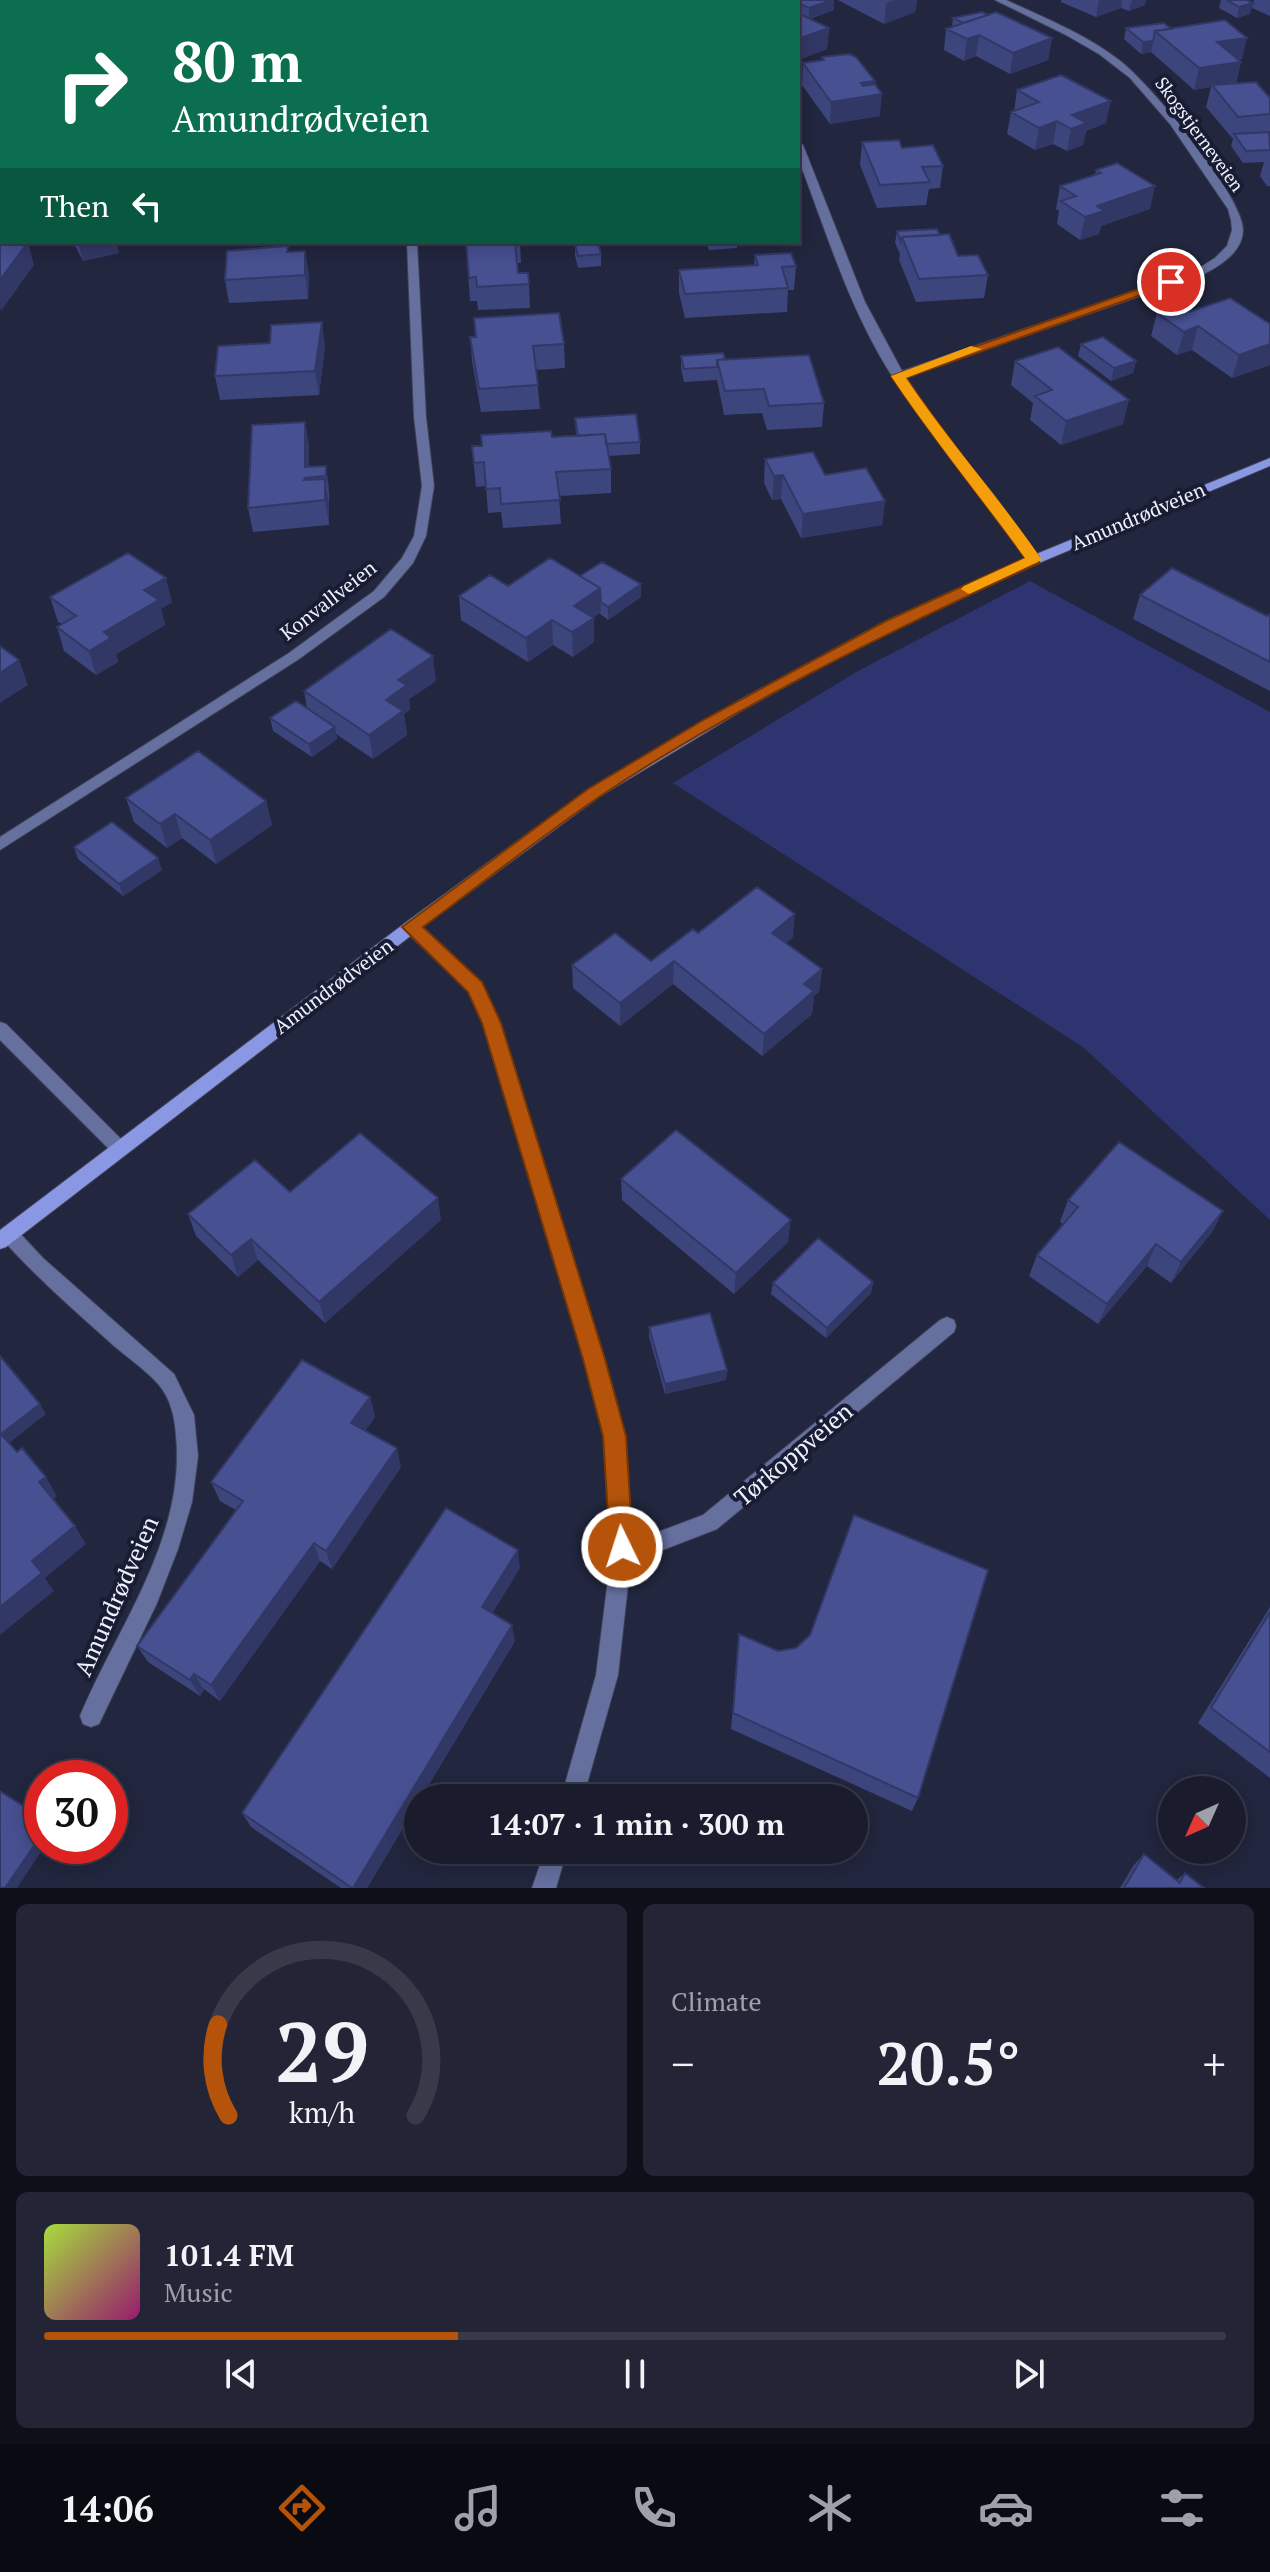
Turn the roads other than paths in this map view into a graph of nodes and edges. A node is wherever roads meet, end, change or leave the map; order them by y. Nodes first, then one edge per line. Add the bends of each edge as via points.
1 (999, 0) edge
2 (800, 150) edge
3 (412, 244) edge
4 (898, 376) junction
5 (1270, 462) edge
6 (1034, 560) junction
7 (0, 844) edge
8 (411, 927) junction
9 (0, 1029) edge
10 (120, 1149) junction
11 (5, 1237) edge
12 (947, 1326) dead end
13 (622, 1547) junction
14 (91, 1716) dead end
15 (576, 1784) edge
16 (552, 1864) edge
17 (544, 1888) edge

1 - 4 street, Skogstjerneveien via 1084,41 1139,82 1233,209 1240,224 1237,240 1222,261 1200,272
2 - 4 street via 859,302
3 - 7 street, Konvallveien via 428,486 420,536 408,560 379,594 294,656
4 - 6 street
5 - 6 main road, Amundrødveien
6 - 8 main road, Amundrødveien via 891,624 711,723 594,793
8 - 10 main road, Amundrødveien
8 - 13 street via 475,987 491,1023 615,1436
9 - 10 street
10 - 11 main road, Amundrødveien
11 - 14 street, Amundrødveien via 167,1380 178,1393 187,1426 189,1467 179,1520
12 - 13 street, Tørkoppveien via 710,1522 642,1548
13 - 15 street via 607,1675
16 - 17 street

